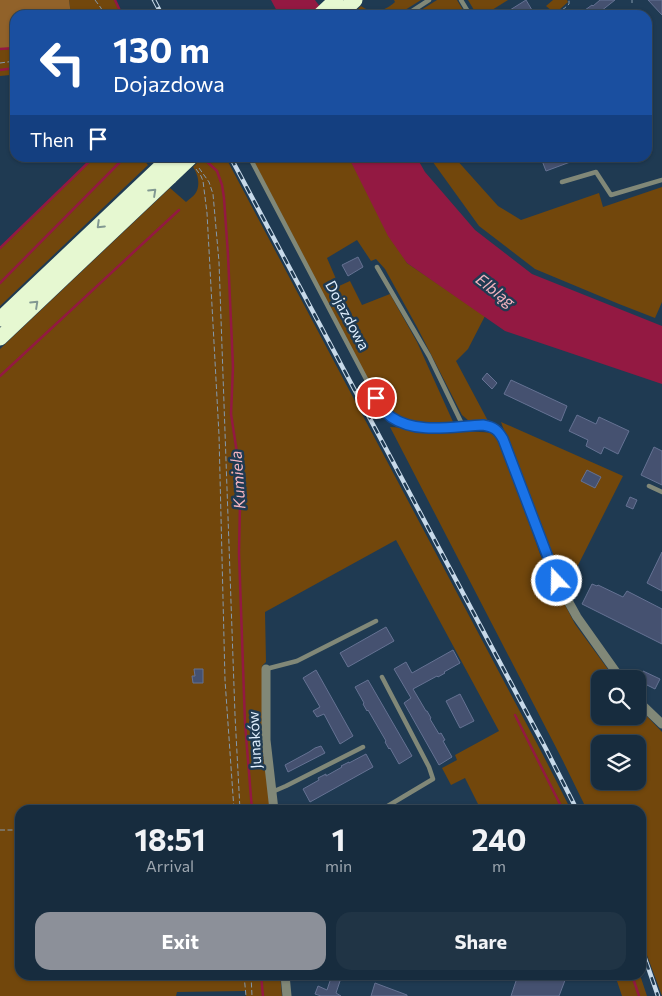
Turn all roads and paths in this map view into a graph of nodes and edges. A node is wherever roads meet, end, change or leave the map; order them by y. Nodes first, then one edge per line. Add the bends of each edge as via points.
1 (336, 0) edge
2 (355, 0) edge
3 (429, 0) edge
4 (569, 0) edge
5 (325, 10) edge
6 (344, 10) edge
7 (414, 10) edge
8 (562, 10) edge
9 (189, 162) edge
10 (194, 162) edge
11 (252, 162) edge
12 (167, 167) edge
13 (202, 176) dead end
14 (662, 180) edge
15 (562, 182) dead end
16 (377, 267) dead end
17 (0, 319) edge
18 (0, 338) edge
19 (463, 426) junction
20 (649, 486) dead end
21 (662, 492) edge
22 (376, 621) dead end
23 (266, 669) joint
24 (614, 670) edge
25 (382, 677) dead end
26 (646, 708) edge
27 (662, 724) edge
28 (362, 746) dead end
29 (272, 792) junction
30 (234, 805) edge
31 (240, 805) edge
32 (273, 805) edge
33 (389, 805) edge
34 (0, 830) edge
35 (15, 830) edge
36 (244, 980) edge
37 (251, 980) edge
38 (285, 980) edge
39 (246, 996) edge
40 (252, 996) edge
41 (287, 996) edge

1 - 5 highway
2 - 6 highway
3 - 7 lane
4 - 8 path
9 - 12 highway, bridge
10 - 31 path via 209,182 213,194 218,262
11 - 19 lane, Dojazdowa via 383,409 402,423 414,427
12 -> 17 highway
18 -> 12 highway
13 - 30 path via 207,213 219,435 225,680
14 - 15 lane via 611,195 596,172
16 - 19 lane via 429,356
19 - 24 street, Dojazdowa via 491,426 503,439 561,588
20 - 21 lane
22 - 23 lane via 297,662
23 - 29 street, Junaków via 266,740
25 - 33 lane via 433,779
26 - 27 street
28 - 29 lane
29 - 32 street, Junaków
34 - 35 path
36 - 39 path
37 - 40 path
38 - 41 street

